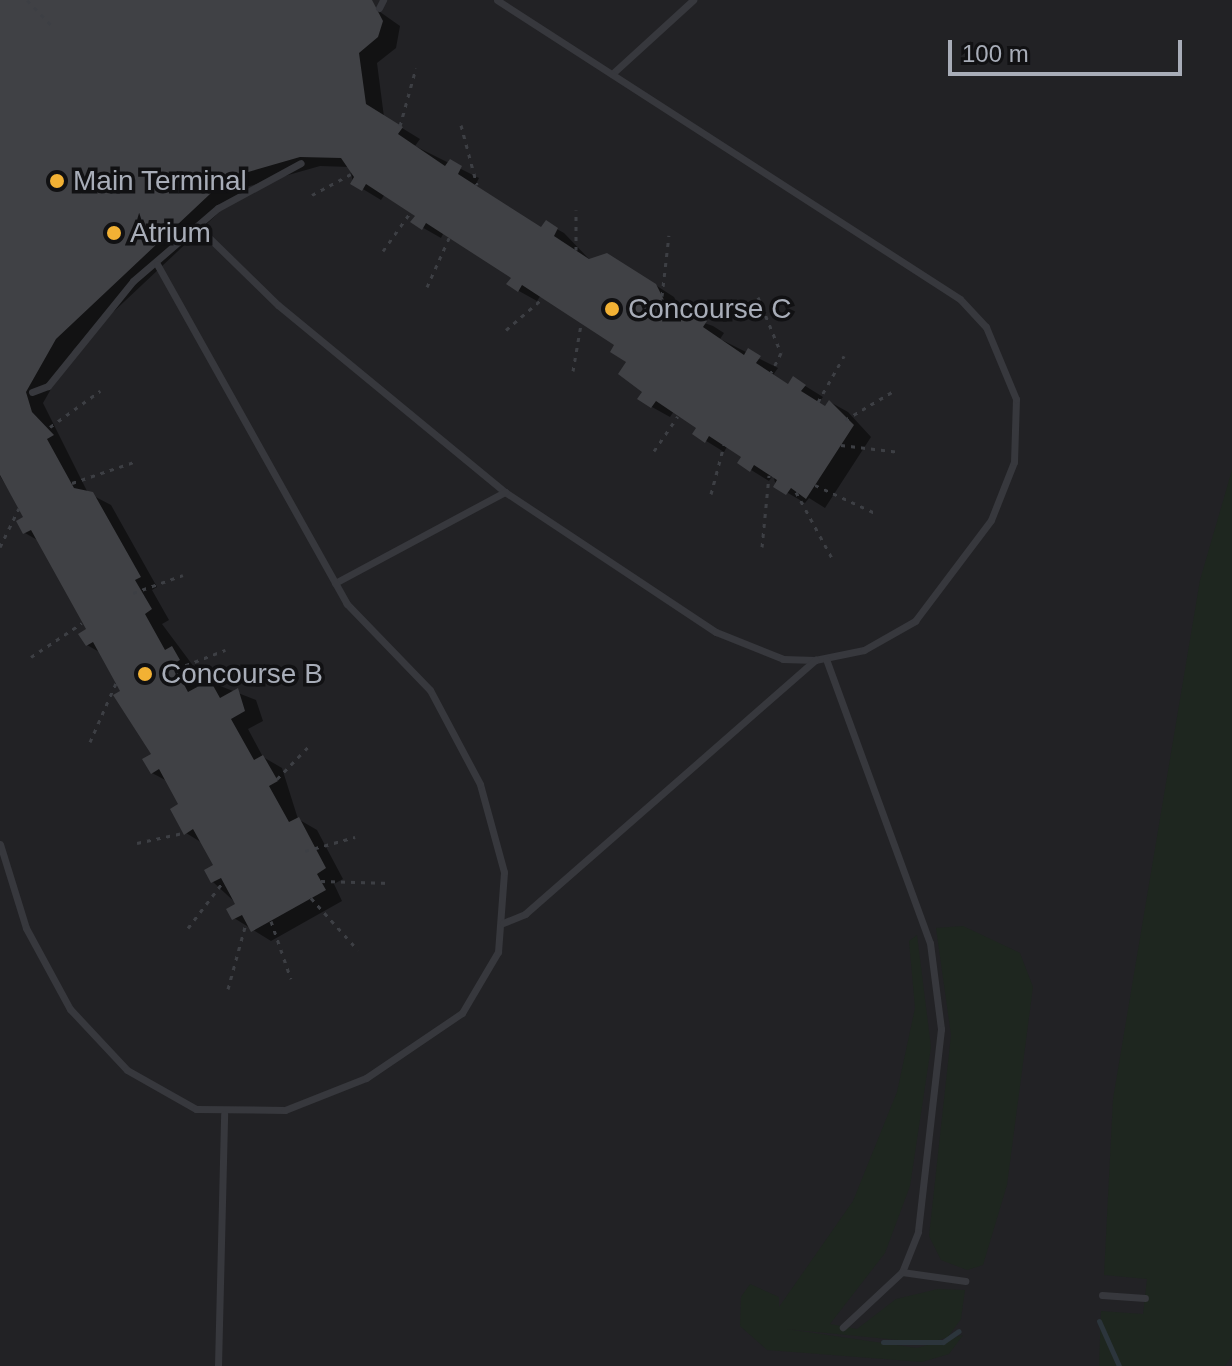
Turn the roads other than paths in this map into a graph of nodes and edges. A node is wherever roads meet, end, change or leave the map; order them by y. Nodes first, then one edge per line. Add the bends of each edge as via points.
1 (497, 0) edge
2 (693, 0) edge
3 (612, 74) junction
4 (301, 163) dead end
5 (197, 226) junction
6 (157, 264) junction
7 (32, 392) dead end
8 (505, 492) junction
9 (335, 583) junction
10 (826, 659) junction
11 (815, 660) junction
12 (0, 844) edge
13 (503, 923) junction
14 (224, 1114) junction
15 (902, 1272) junction
16 (965, 1281) dead end
17 (1102, 1295) dead end
18 (1145, 1298) dead end
19 (843, 1327) dead end
20 (218, 1366) edge

1 - 3 lane
2 - 3 lane
3 - 10 lane via 960,299 1003,356 1019,428 1006,491 991,520 915,621 864,650
4 - 5 lane
5 - 6 lane
5 - 8 lane via 278,305
6 - 7 lane via 109,307 48,386
6 - 9 lane
8 - 9 lane
8 - 11 lane via 716,632 783,659
9 - 13 lane via 430,690 480,784 504,872
10 - 11 lane
10 - 15 lane via 930,943 939,993 924,1195
11 - 13 lane via 525,914
12 - 14 lane via 38,956 87,1031 146,1084 196,1109
13 - 14 lane via 479,993 427,1041 313,1102
14 - 20 lane
15 - 16 lane
15 - 19 lane
17 - 18 lane

